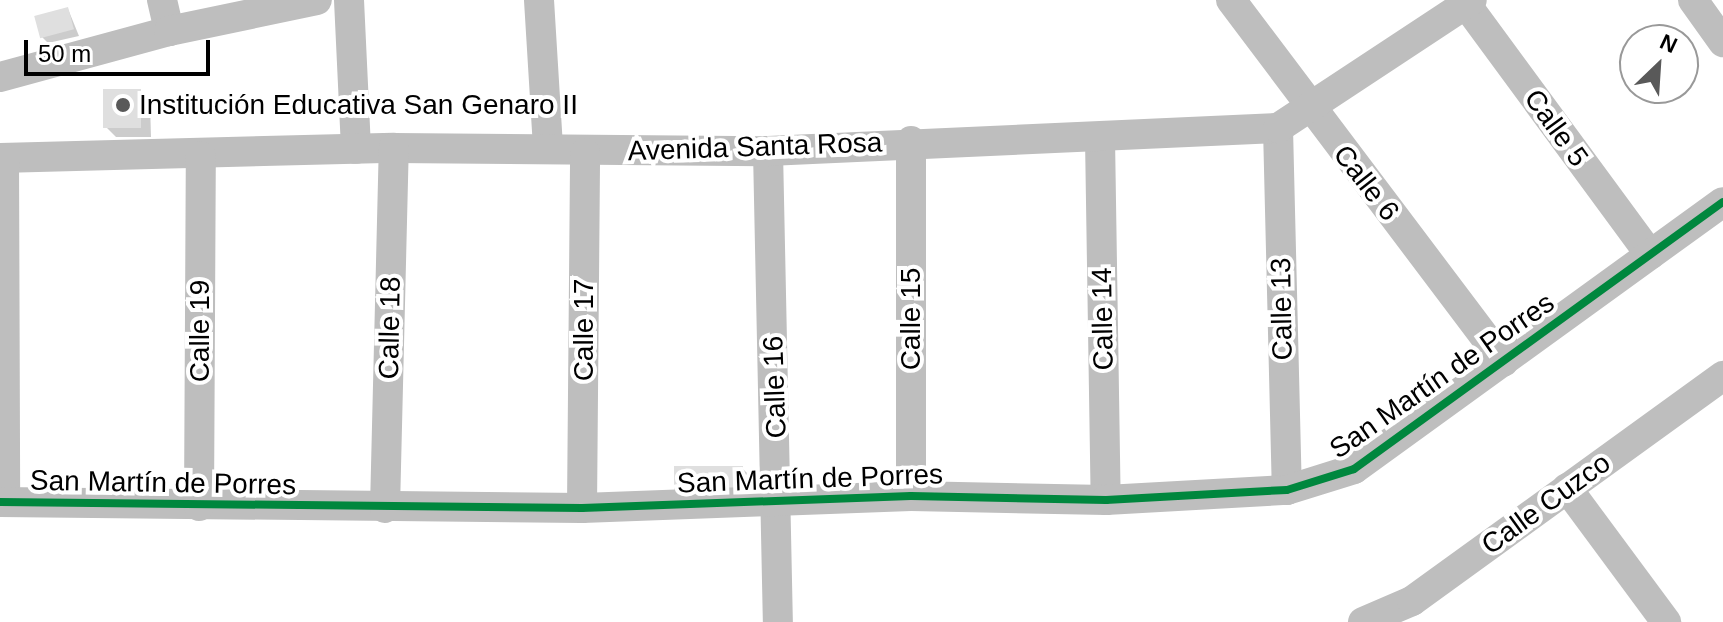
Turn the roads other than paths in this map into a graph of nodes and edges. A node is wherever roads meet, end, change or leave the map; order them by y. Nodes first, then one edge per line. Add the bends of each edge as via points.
1 (162, 0) edge
2 (317, 0) edge
3 (349, 0) edge
4 (539, 0) edge
5 (1231, 0) edge
6 (1693, 0) edge
7 (1467, 1) edge
8 (169, 31) junction
9 (1723, 42) edge
10 (0, 77) edge
11 (1310, 111) junction
12 (1278, 128) junction
13 (1100, 138) junction
14 (911, 141) junction
15 (394, 148) junction
16 (548, 148) junction
17 (356, 149) junction
18 (768, 151) junction
19 (585, 153) junction
20 (201, 156) junction
21 (2, 158) edge
22 (1723, 202) edge
23 (1650, 255) junction
24 (1504, 362) junction
25 (1723, 376) edge
26 (1567, 488) junction
27 (1287, 490) junction
28 (911, 496) junction
29 (1106, 500) junction
30 (778, 501) junction
31 (2, 502) edge
32 (199, 506) junction
33 (385, 508) junction
34 (582, 508) junction
35 (1420, 612) edge
36 (778, 622) edge
37 (1363, 622) edge
38 (1666, 622) edge

1 - 8 street
2 - 8 street
3 - 17 street
4 - 16 street
5 - 11 street, Calle 6
6 - 9 street
7 - 11 street, Avenida Santa Rosa
7 - 23 street, Calle 5
8 - 10 street
11 - 12 street, Avenida Santa Rosa
11 - 24 street, Calle 6
12 - 13 street, Avenida Santa Rosa
12 - 27 street, Calle 13
13 - 14 street, Avenida Santa Rosa
13 - 29 street, Calle 14
14 - 18 street, Avenida Santa Rosa
14 - 28 street, Calle 15
15 - 16 street, Avenida Santa Rosa
15 - 17 street, Avenida Santa Rosa
15 - 33 street, Calle 18
16 - 19 street, Avenida Santa Rosa
17 - 20 street, Avenida Santa Rosa
18 - 19 street, Avenida Santa Rosa
18 - 30 street, Calle 16
19 - 34 street, Calle 17
20 - 21 street, Avenida Santa Rosa
20 - 32 street, Calle 19
21 - 31 street
22 - 23 street, San Martín de Porres
23 - 24 street, San Martín de Porres
24 - 27 street, San Martín de Porres via 1354,469
25 - 26 street, Calle Cuzco
26 - 35 street, Calle Cuzco
26 - 38 street
27 - 29 street, San Martín de Porres
28 - 29 street, San Martín de Porres
28 - 30 street, San Martín de Porres
30 - 34 street, San Martín de Porres
30 - 36 street, Calle 16
31 - 32 street, San Martín de Porres
32 - 33 street, San Martín de Porres
33 - 34 street, San Martín de Porres
35 - 37 street, Calle Cuzco

